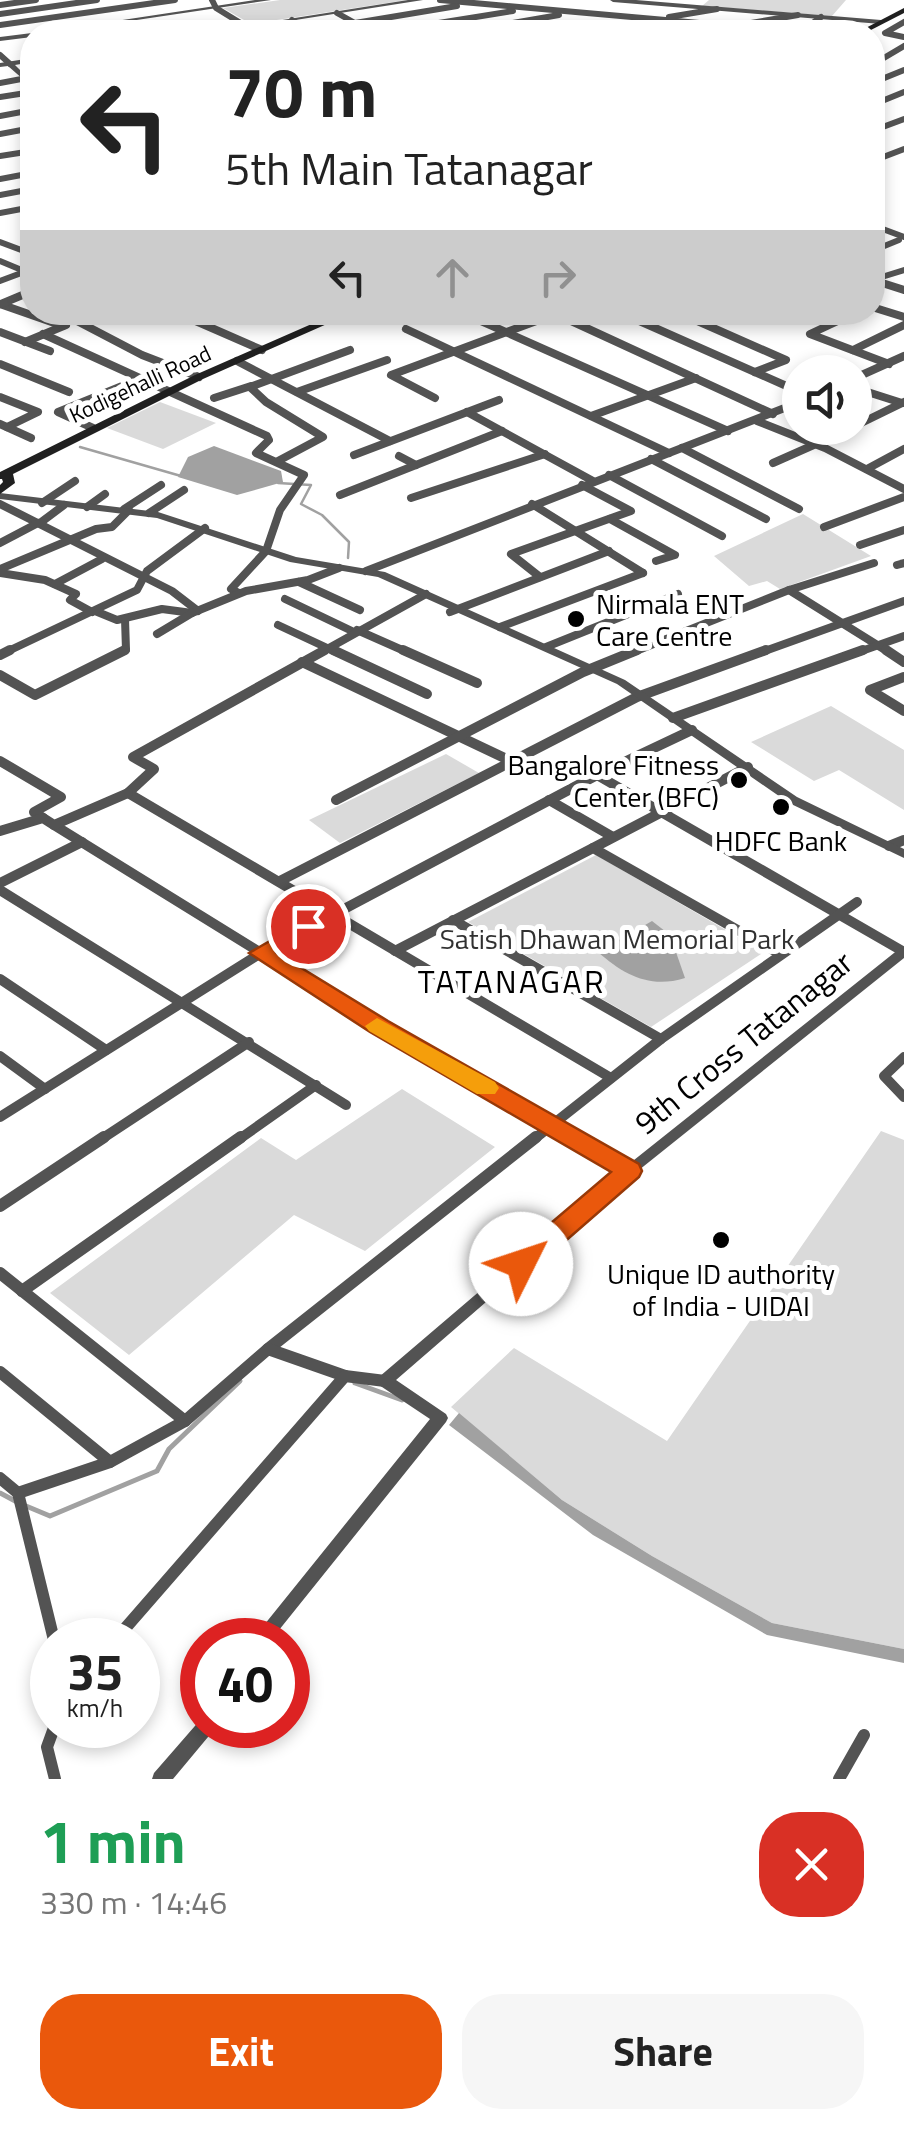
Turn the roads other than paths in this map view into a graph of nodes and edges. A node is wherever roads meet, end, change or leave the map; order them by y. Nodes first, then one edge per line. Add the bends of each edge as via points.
1 (36, 0) edge
2 (96, 0) edge
3 (174, 0) edge
4 (266, 0) edge
5 (420, 0) edge
6 (440, 0) edge
7 (614, 0) edge
8 (473, 3) junction
9 (684, 3) edge
10 (214, 4) edge
11 (0, 5) edge
12 (529, 8) junction
13 (717, 9) junction
14 (575, 12) junction
15 (180, 13) junction
16 (337, 13) junction
17 (0, 14) edge
18 (402, 16) junction
19 (798, 16) junction
20 (822, 17) junction
21 (653, 19) junction
22 (34, 20) edge
23 (131, 20) edge
24 (236, 20) edge
25 (292, 20) edge
26 (349, 20) edge
27 (375, 20) edge
28 (409, 20) edge
29 (456, 20) edge
30 (529, 20) edge
31 (647, 20) edge
32 (664, 20) edge
33 (772, 20) edge
34 (817, 20) edge
35 (858, 20) edge
36 (901, 24) edge
37 (904, 40) edge
38 (0, 55) edge
39 (20, 63) edge
40 (0, 65) edge
41 (12, 65) junction
42 (20, 70) edge
43 (904, 324) edge
44 (66, 325) edge
45 (89, 325) edge
46 (204, 325) edge
47 (319, 325) edge
48 (490, 325) edge
49 (525, 325) edge
50 (583, 325) edge
51 (648, 325) edge
52 (707, 325) edge
53 (829, 325) edge
54 (63, 326) joint
55 (406, 329) dead end
56 (0, 332) edge
57 (506, 332) junction
58 (44, 334) junction
59 (25, 342) junction
60 (262, 350) junction
61 (350, 350) dead end
62 (853, 350) junction
63 (50, 351) dead end
64 (454, 351) junction
65 (904, 356) edge
66 (387, 360) dead end
67 (237, 361) junction
68 (0, 364) edge
69 (889, 364) junction
70 (872, 371) edge
71 (755, 372) junction
72 (199, 377) junction
73 (271, 378) junction
74 (696, 378) junction
75 (137, 380) junction
76 (782, 384) edge
77 (252, 386) junction
78 (69, 392) dead end
79 (297, 392) junction
80 (166, 393) junction
81 (872, 393) edge
82 (648, 395) junction
83 (0, 397) edge
84 (214, 398) dead end
85 (436, 398) dead end
86 (498, 400) dead end
87 (903, 403) edge
88 (782, 410) edge
89 (468, 412) junction
90 (774, 414) junction
91 (592, 416) junction
92 (872, 418) edge
93 (758, 420) junction
94 (3, 425) edge
95 (93, 428) junction
96 (782, 430) edge
97 (502, 431) junction
98 (729, 431) junction
99 (31, 438) dead end
100 (390, 441) junction
101 (814, 445) edge
102 (818, 445) edge
103 (682, 448) junction
104 (904, 448) edge
105 (669, 453) junction
106 (544, 454) junction
107 (354, 455) dead end
108 (399, 456) dead end
109 (651, 459) junction
110 (278, 461) junction
111 (772, 463) dead end
112 (416, 465) junction
113 (867, 469) junction
114 (4, 475) edge
115 (609, 475) junction
116 (75, 481) dead end
117 (593, 481) junction
118 (160, 485) dead end
119 (582, 485) junction
120 (904, 489) edge
121 (184, 490) dead end
122 (106, 494) dead end
123 (340, 495) dead end
124 (1, 497) edge
125 (904, 497) edge
126 (411, 498) dead end
127 (42, 503) junction
128 (532, 504) junction
129 (64, 505) junction
130 (87, 507) junction
131 (126, 510) junction
132 (800, 510) dead end
133 (149, 513) junction
134 (610, 518) junction
135 (766, 518) dead end
136 (39, 523) junction
137 (824, 527) dead end
138 (205, 528) junction
139 (904, 530) edge
140 (576, 531) junction
141 (722, 536) dead end
142 (74, 539) junction
143 (0, 543) edge
144 (860, 544) dead end
145 (266, 551) junction
146 (610, 552) junction
147 (102, 559) junction
148 (656, 561) dead end
149 (874, 563) dead end
150 (339, 568) junction
151 (0, 571) edge
152 (367, 571) junction
153 (143, 576) junction
154 (540, 578) junction
155 (298, 582) junction
156 (55, 584) junction
157 (789, 590) junction
158 (238, 593) junction
159 (678, 594) dead end
160 (423, 596) junction
161 (286, 599) dead end
162 (904, 600) edge
163 (360, 610) dead end
164 (454, 610) junction
165 (94, 612) junction
166 (195, 612) junction
167 (125, 619) junction
168 (841, 623) junction
169 (278, 625) dead end
170 (500, 627) junction
171 (356, 631) junction
172 (158, 634) dead end
173 (904, 636) edge
174 (878, 646) junction
175 (546, 647) junction
176 (326, 648) junction
177 (0, 655) edge
178 (302, 662) junction
179 (904, 662) edge
180 (588, 670) junction
181 (0, 675) edge
182 (904, 677) edge
183 (477, 683) dead end
184 (427, 694) dead end
185 (632, 694) junction
186 (904, 711) edge
187 (673, 718) junction
188 (692, 730) junction
189 (455, 738) junction
190 (0, 761) edge
191 (515, 763) junction
192 (748, 767) junction
193 (597, 775) junction
194 (128, 793) junction
195 (336, 800) dead end
196 (549, 800) junction
197 (662, 812) junction
198 (43, 818) junction
199 (3, 825) edge
200 (54, 825) junction
201 (612, 838) junction
202 (904, 840) edge
203 (82, 842) junction
204 (889, 846) junction
205 (593, 848) junction
206 (904, 854) edge
207 (280, 881) junction
208 (0, 886) edge
209 (857, 902) dead end
210 (332, 913) junction
211 (839, 915) junction
212 (453, 920) junction
213 (395, 950) junction
214 (904, 952) edge
215 (260, 953) junction
216 (780, 954) junction
217 (0, 979) edge
218 (184, 1001) junction
219 (662, 1039) junction
220 (249, 1042) junction
221 (106, 1050) junction
222 (0, 1056) edge
223 (904, 1058) edge
224 (611, 1078) junction
225 (316, 1085) junction
226 (44, 1089) junction
227 (904, 1097) edge
228 (346, 1105) dead end
229 (0, 1117) edge
230 (553, 1126) junction
231 (629, 1171) junction
232 (0, 1206) edge
233 (0, 1272) edge
234 (22, 1291) junction
235 (268, 1350) junction
236 (0, 1372) edge
237 (345, 1376) junction
238 (386, 1381) junction
239 (185, 1421) junction
240 (110, 1462) junction
241 (0, 1478) edge
242 (20, 1500) junction
243 (49, 1618) edge
244 (133, 1618) edge
245 (279, 1618) edge
246 (864, 1735) dead end
247 (48, 1748) edge
248 (188, 1748) edge
249 (55, 1779) edge
250 (161, 1779) edge
251 (839, 1779) edge

1 - 11 street
2 - 17 street
3 - 15 street
3 - 22 street
4 - 10 street
5 - 16 street
6 - 8 street
7 - 9 street
8 - 12 street
8 - 18 street
9 - 13 street
10 - 15 street
10 - 24 street
12 - 14 street
12 - 29 street
13 - 19 street
13 - 21 street
14 - 21 street
14 - 30 street
15 - 23 street
16 - 25 street
16 - 26 street
18 - 27 street
18 - 28 street
19 - 20 street
19 - 33 street
20 - 34 street
20 - 35 street
21 - 31 street
21 - 32 street
36 - 37 street via 885,33
38 - 41 street
39 - 41 street
40 - 41 street
41 - 42 street
43 - 62 street
44 - 54 street
45 - 72 street
46 - 60 street
47 - 60 main road, Kodigehalli Road
48 - 57 street
49 - 57 street
50 - 74 street
51 - 71 street
52 - 71 street via 786,360
53 - 62 street via 810,334
54 - 58 street
55 - 64 street
56 - 59 street
57 - 64 street
57 - 82 street
58 - 59 street
58 - 75 street
59 - 63 street
60 - 67 main road, Kodigehalli Road
61 - 73 street
62 - 69 street
64 - 85 street via 391,375
64 - 91 street
65 - 69 street
66 - 79 street
67 - 72 main road, Kodigehalli Road
67 - 73 street
68 - 78 street
69 - 70 street
71 - 76 street
72 - 80 main road, Kodigehalli Road
73 - 77 street
73 - 79 street
74 - 82 street
74 - 90 street
75 - 80 street
75 - 95 street via 58,412
77 - 84 street
77 - 110 street via 323,437
79 - 100 street
80 - 95 main road, Kodigehalli Road
80 - 110 street via 266,436 256,453
81 - 87 street
82 - 91 street
82 - 98 street
83 - 94 street via 38,412
86 - 89 street
87 - 92 street
88 - 90 street
89 - 97 street
89 - 100 street
90 - 93 street
91 - 105 street
93 - 96 street
93 - 98 street
94 - 99 street
95 - 114 main road, Kodigehalli Road
97 - 106 street
97 - 112 street
98 - 103 street
100 - 107 street
101 - 111 street
102 - 113 street
103 - 105 street
103 - 132 street
104 - 113 street
105 - 109 street
106 - 117 street
106 - 126 street
108 - 112 street
109 - 115 street
109 - 135 street
110 - 145 street via 304,475 280,510
112 - 123 street
113 - 120 street
114 - 124 main road via 9,483
115 - 117 street
115 - 141 street
116 - 127 street
117 - 119 street
118 - 131 street
119 - 128 street
119 - 134 street via 631,510
121 - 133 street
122 - 130 street
124 - 127 street
124 - 136 street
125 - 137 street
127 - 129 street
128 - 140 street
128 - 152 street
129 - 130 street
129 - 136 street
130 - 131 street
131 - 133 street
131 - 142 street via 112,527
133 - 138 street
134 - 140 street
134 - 148 street via 675,555
136 - 142 street
136 - 143 street
138 - 145 street
138 - 153 street
139 - 144 street
140 - 146 street
140 - 154 street via 511,554
142 - 147 street
142 - 151 street
145 - 150 street
145 - 158 street via 231,588
146 - 154 street
146 - 170 street via 643,572
147 - 153 street
147 - 156 street
149 - 157 street
150 - 152 street
150 - 155 street
151 - 156 street
152 - 160 street
153 - 165 street via 142,586
153 - 166 street
154 - 164 street
155 - 158 street
155 - 163 street
156 - 165 street
157 - 168 street
157 - 180 street
158 - 166 street
159 - 175 street
160 - 164 street
160 - 171 street
161 - 171 street
162 - 168 street
164 - 170 street
164 - 180 street
165 - 167 street
165 - 177 street
166 - 167 street via 162,610
166 - 172 street
167 - 181 street via 126,650 35,695
168 - 174 street
168 - 185 street
169 - 176 street
170 - 175 street
171 - 176 street
171 - 183 street
173 - 174 street
174 - 179 street
174 - 187 street
175 - 180 street
176 - 178 street
176 - 184 street
178 - 189 street
178 - 194 street via 133,757 154,769
180 - 185 street
180 - 189 street
182 - 186 street via 870,690
185 - 187 street
185 - 191 street
187 - 188 street
188 - 192 street
188 - 193 street
189 - 191 street
189 - 195 street
190 - 198 street via 61,797 34,812
191 - 207 street
192 - 197 street
192 - 204 street via 793,800
193 - 196 street
193 - 197 street
194 - 200 street
194 - 207 street
196 - 201 street
196 - 210 street
197 - 201 street
197 - 211 street
198 - 199 street
198 - 200 street
200 - 203 street
201 - 205 street
202 - 204 street
203 - 208 street
203 - 215 street
204 - 206 street
205 - 212 street
205 - 216 street
207 - 210 street
208 - 218 street
209 - 211 street
210 - 213 street
210 - 215 street
211 - 214 street
211 - 216 street
212 - 213 street
212 - 219 street
213 - 224 street
214 - 231 street, 9th Cross Tatanagar
215 - 218 street
215 - 230 street
216 - 219 street
217 - 221 street
218 - 220 street
218 - 221 street
219 - 224 street
220 - 225 street
220 - 232 street
221 - 226 street
222 - 226 street
223 - 227 street via 884,1076
224 - 230 street
225 - 228 street
225 - 234 street
226 - 229 street
230 - 231 street
230 - 235 street
231 - 238 street, 9th Cross Tatanagar
233 - 234 street
234 - 239 street
235 - 237 street
235 - 239 street
236 - 240 street
237 - 238 street
237 - 244 street
238 - 245 street via 440,1418
239 - 240 street
240 - 242 street
241 - 242 street
242 - 243 street
246 - 251 street
247 - 249 street
248 - 250 street

